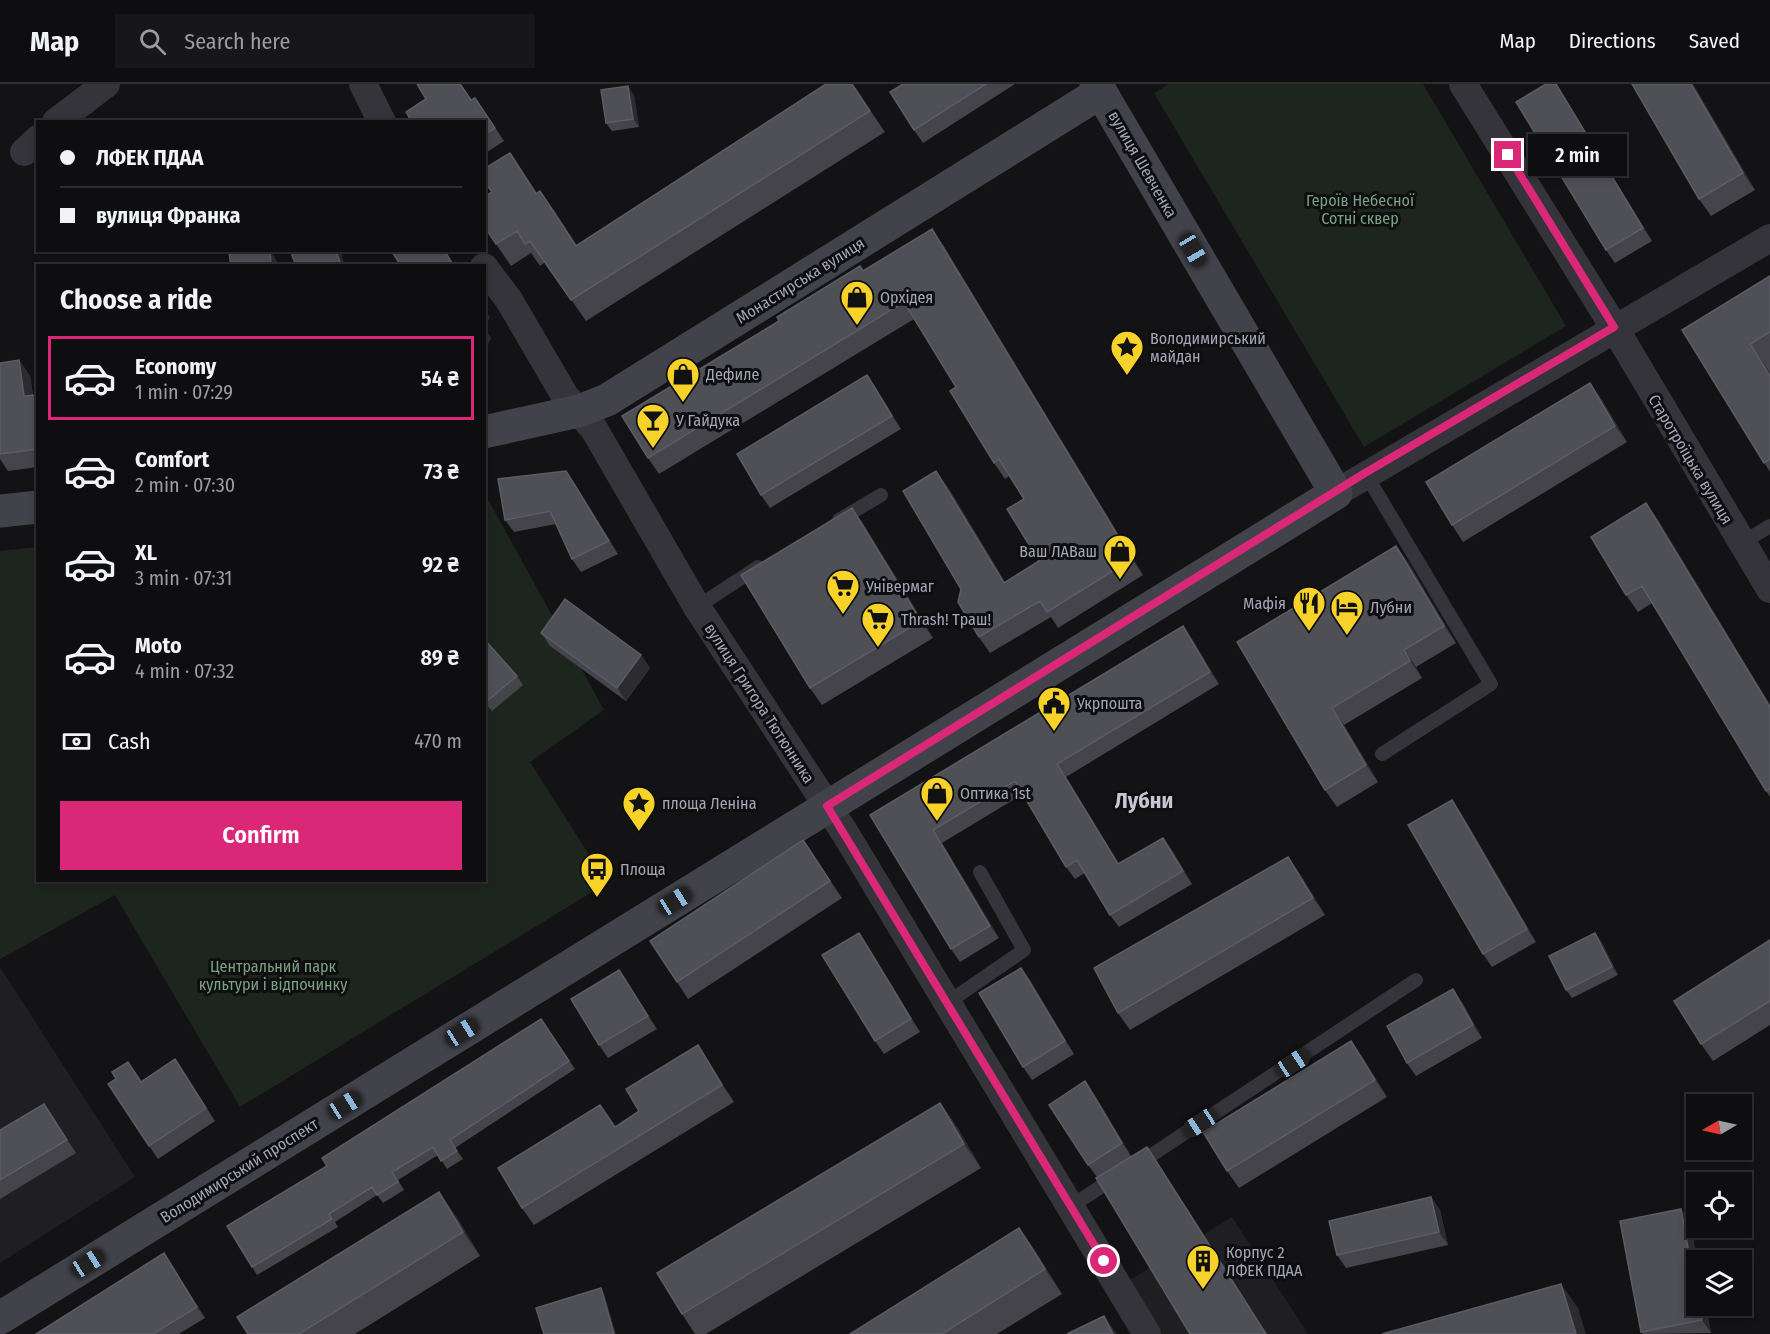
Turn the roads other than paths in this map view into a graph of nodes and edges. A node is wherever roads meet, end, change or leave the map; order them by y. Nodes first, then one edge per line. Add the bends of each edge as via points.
1 (106, 84) edge
2 (365, 84) edge
3 (1463, 84) edge
4 (1104, 87) edge
5 (59, 120) edge
6 (381, 120) edge
7 (1770, 238) edge
8 (486, 269) edge
9 (1614, 327) junction
10 (579, 411) junction
11 (486, 432) edge
12 (1365, 473) junction
13 (1336, 493) junction
14 (881, 495) dead end
15 (36, 507) edge
16 (0, 511) edge
17 (1770, 526) edge
18 (822, 530) edge
19 (1742, 543) junction
20 (772, 559) edge
21 (1770, 589) edge
22 (697, 607) junction
23 (1382, 753) dead end
24 (827, 806) junction
25 (980, 872) dead end
26 (1416, 980) dead end
27 (947, 1004) junction
28 (1071, 1206) junction
29 (0, 1318) edge
30 (1147, 1334) edge

1 - 5 street
2 - 6 street
3 - 9 street, Старотроїцька вулиця
4 - 10 main road, Монастирська вулиця via 607,400
4 - 13 main road, вулиця Шевченка
7 - 9 street
8 - 10 street, вулиця Григора Тютюнника via 565,396
9 - 12 street
9 - 19 street, Старотроїцька вулиця
10 - 11 main road, Монастирська вулиця
10 - 22 street, вулиця Григора Тютюнника via 594,429
12 - 13 street
12 - 23 lane via 1491,684
13 - 24 main road, Володимирський проспект
14 - 18 lane
15 - 16 main road
17 - 19 lane
19 - 21 street, Старотроїцька вулиця
20 - 22 lane
22 - 24 street, вулиця Григора Тютюнника
24 - 27 street, вулиця Григора Тютюнника
24 - 29 main road, Володимирський проспект
25 - 27 lane via 1024,950
26 - 28 lane
27 - 28 street, вулиця Григора Тютюнника
28 - 30 street, вулиця Григора Тютюнника

